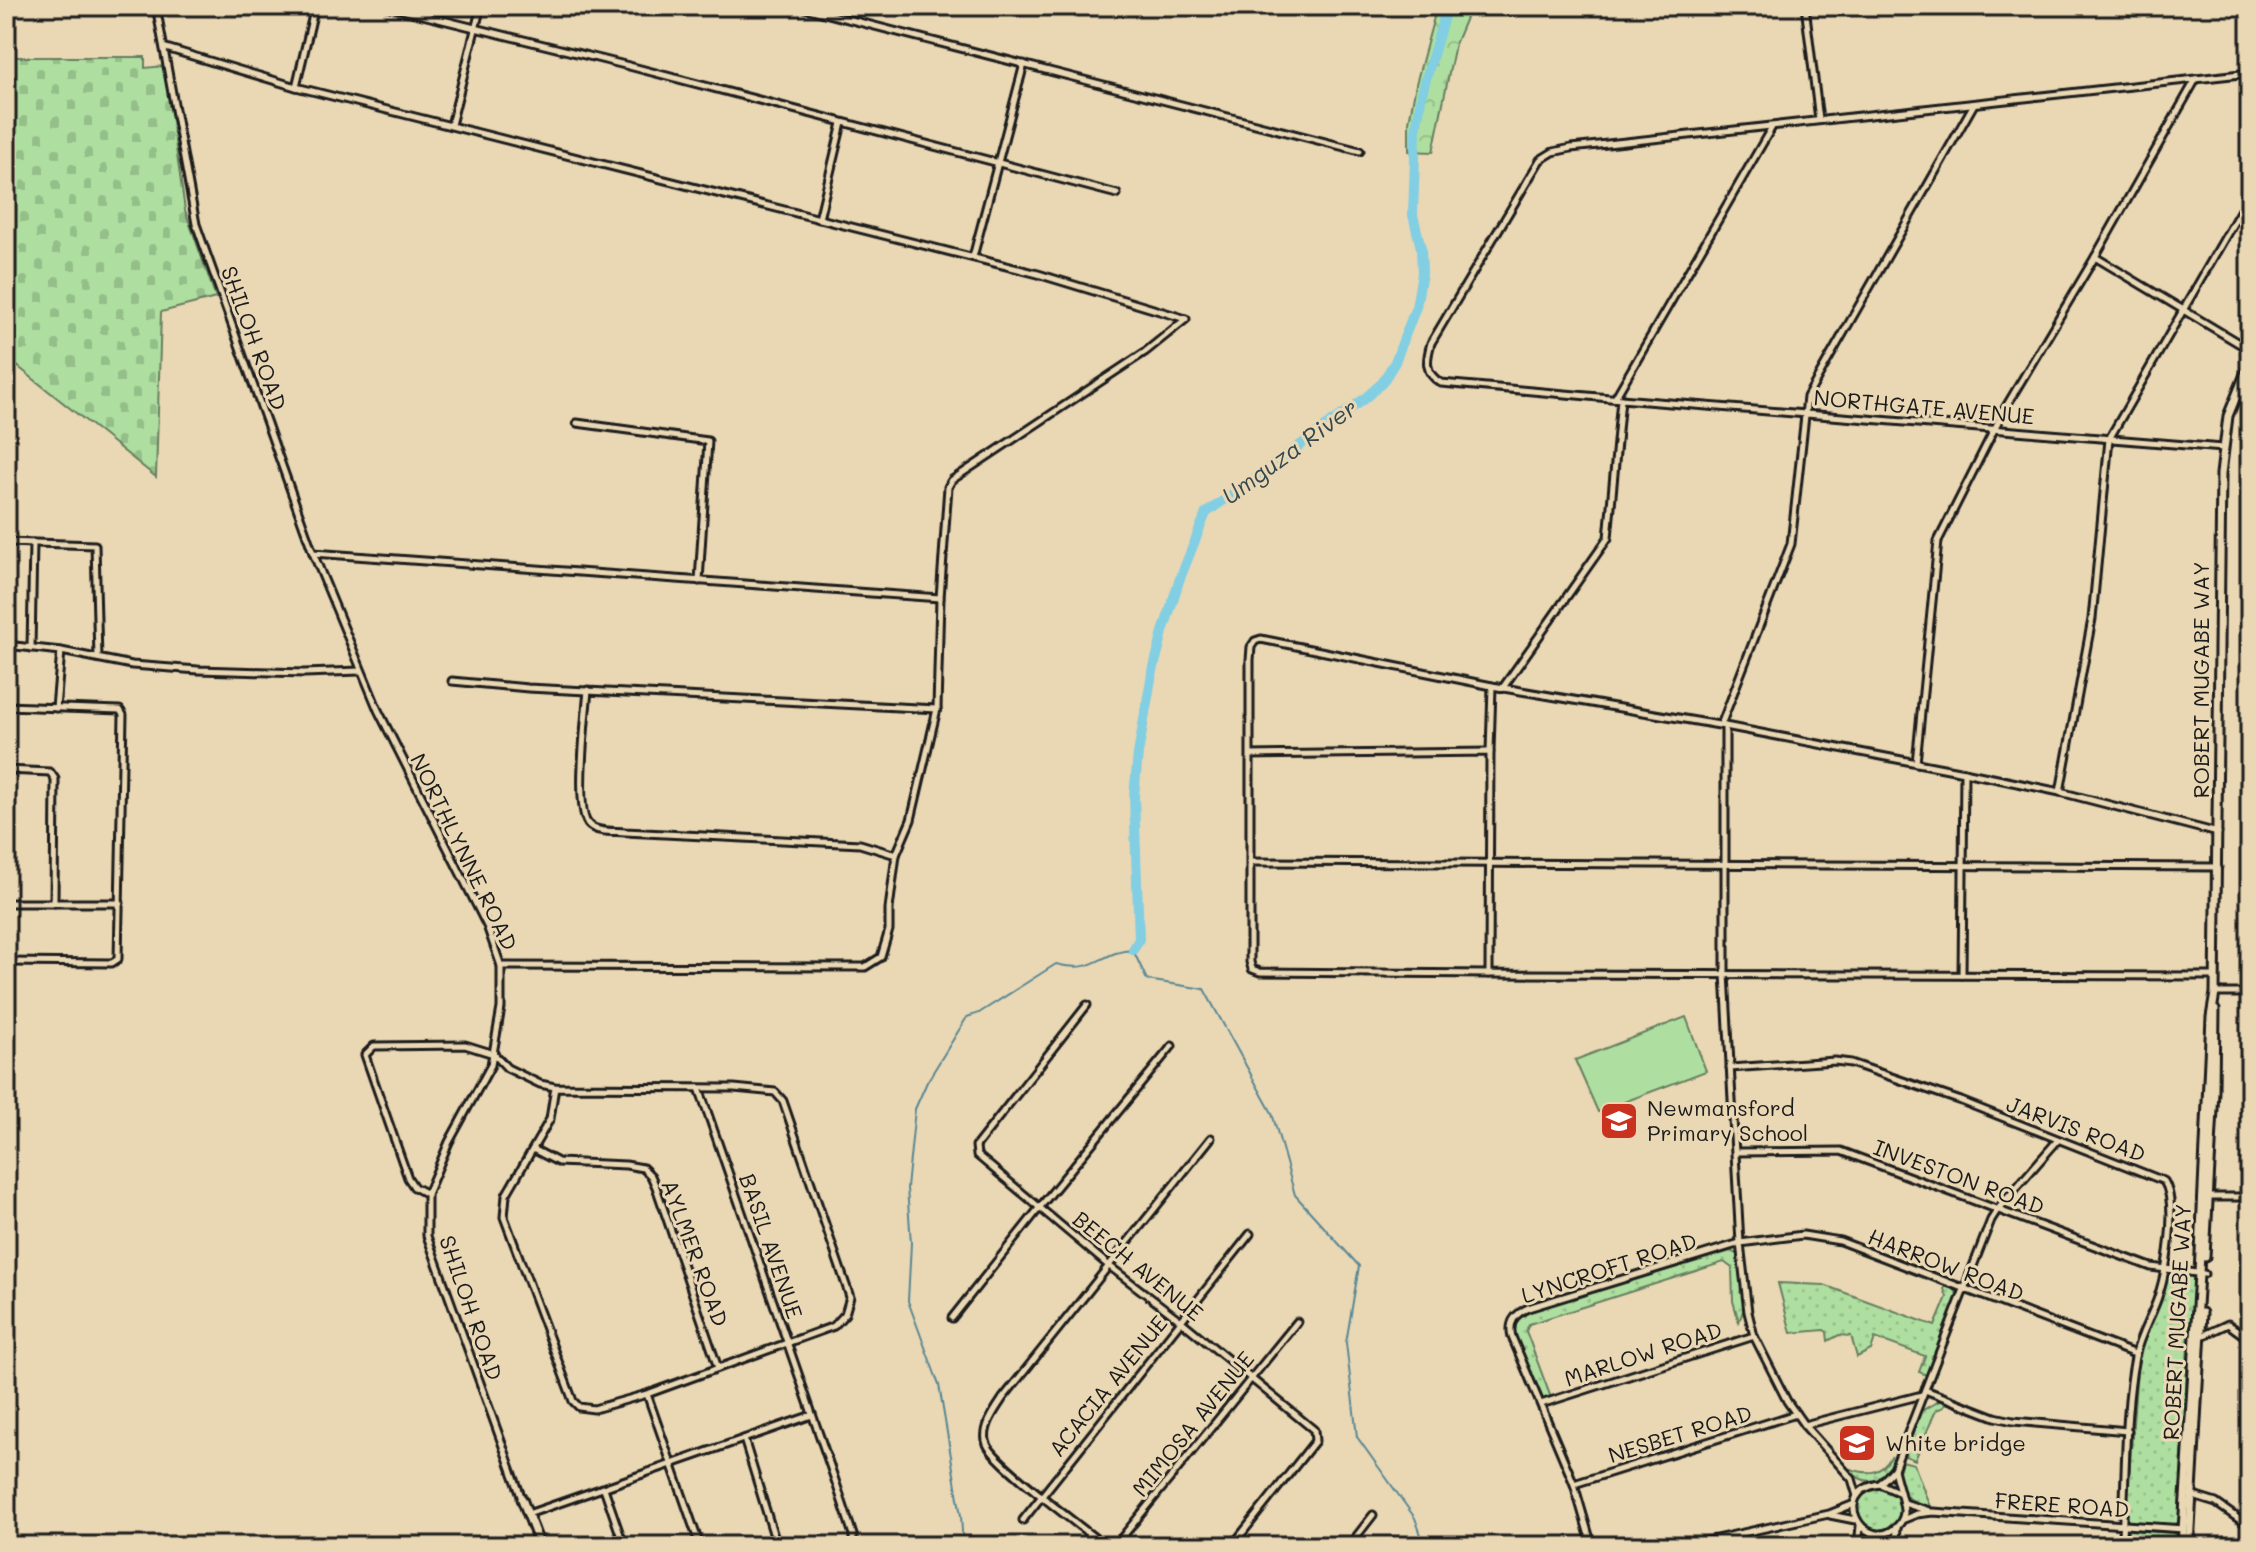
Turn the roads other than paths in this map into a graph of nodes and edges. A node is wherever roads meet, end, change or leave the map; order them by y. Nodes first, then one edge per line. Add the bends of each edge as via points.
1 (156, 6) edge
2 (315, 6) edge
3 (386, 6) edge
4 (481, 6) edge
5 (797, 6) edge
6 (1805, 6) edge
7 (475, 28) junction
8 (166, 48) junction
9 (1024, 64) junction
10 (2250, 73) edge
11 (2196, 78) junction
12 (296, 87) junction
13 (1974, 103) junction
14 (1819, 120) junction
15 (842, 123) junction
16 (451, 125) junction
17 (1772, 127) junction
18 (1360, 151) dead end
19 (999, 162) junction
20 (1117, 194) dead end
21 (2250, 194) edge
22 (819, 219) junction
23 (973, 257) junction
24 (2095, 257) junction
25 (2183, 309) junction
26 (2250, 350) edge
27 (2250, 362) edge
28 (2247, 374) edge
29 (1618, 399) junction
30 (1803, 413) junction
31 (577, 423) dead end
32 (1994, 429) junction
33 (2109, 439) junction
34 (2223, 448) junction
35 (6, 542) edge
36 (33, 543) junction
37 (313, 553) junction
38 (699, 581) junction
39 (940, 598) junction
40 (6, 645) edge
41 (31, 648) junction
42 (61, 651) junction
43 (98, 658) junction
44 (360, 671) junction
45 (452, 681) dead end
46 (1492, 686) junction
47 (1504, 686) junction
48 (588, 690) junction
49 (6, 706) edge
50 (56, 708) junction
51 (937, 709) junction
52 (1723, 725) junction
53 (1490, 752) junction
54 (1251, 755) junction
55 (1916, 763) junction
56 (6, 770) edge
57 (1964, 772) junction
58 (2060, 792) junction
59 (2218, 833) junction
60 (896, 855) junction
61 (1251, 862) junction
62 (1489, 863) junction
63 (1725, 865) junction
64 (1963, 866) junction
65 (2218, 867) junction
66 (6, 903) edge
67 (54, 903) junction
68 (120, 903) junction
69 (6, 962) edge
70 (501, 966) junction
71 (1489, 974) junction
72 (1725, 974) junction
73 (1962, 975) junction
74 (2215, 976) junction
75 (2215, 993) junction
76 (2250, 993) edge
77 (1087, 1005) dead end
78 (1172, 1046) dead end
79 (494, 1054) junction
80 (1730, 1068) junction
81 (555, 1087) junction
82 (699, 1088) junction
83 (1211, 1138) dead end
84 (2057, 1141) junction
85 (533, 1149) junction
86 (1736, 1152) junction
87 (427, 1194) junction
88 (2205, 1197) junction
89 (2250, 1197) edge
90 (1040, 1207) junction
91 (1998, 1209) junction
92 (1250, 1234) dead end
93 (1740, 1243) junction
94 (1108, 1265) junction
95 (2165, 1270) junction
96 (2202, 1274) junction
97 (1965, 1288) junction
98 (952, 1318) dead end
99 (1181, 1321) junction
100 (1297, 1322) dead end
101 (1754, 1336) junction
102 (2200, 1337) junction
103 (2250, 1340) edge
104 (788, 1345) junction
105 (2135, 1354) junction
106 (718, 1368) junction
107 (1251, 1377) junction
108 (1924, 1393) junction
109 (647, 1394) junction
110 (1541, 1404) junction
111 (1796, 1414) junction
112 (812, 1415) junction
113 (1804, 1425) junction
114 (2128, 1431) junction
115 (744, 1439) junction
116 (672, 1463) junction
117 (1894, 1469) junction
118 (1852, 1479) junction
119 (1574, 1484) junction
120 (1880, 1484) junction
121 (1871, 1485) junction
122 (604, 1488) junction
123 (1898, 1492) junction
124 (2188, 1494) junction
125 (1041, 1495) junction
126 (1857, 1496) junction
127 (522, 1499) joint
128 (1904, 1503) junction
129 (1854, 1504) junction
130 (1933, 1512) junction
131 (528, 1514) junction
132 (1829, 1514) junction
133 (1373, 1515) dead end
134 (1023, 1520) dead end
135 (1902, 1520) junction
136 (1858, 1523) junction
137 (2124, 1525) junction
138 (1897, 1526) junction
139 (2250, 1527) edge
140 (2186, 1529) junction
141 (1878, 1534) junction
142 (1859, 1544) edge
143 (540, 1546) edge
144 (624, 1546) edge
145 (700, 1546) edge
146 (777, 1546) edge
147 (853, 1546) edge
148 (1105, 1546) edge
149 (1115, 1546) edge
150 (1232, 1546) edge
151 (1349, 1546) edge
152 (1592, 1546) edge
153 (1684, 1546) edge
154 (1895, 1546) edge
155 (2121, 1546) edge
156 (2182, 1546) edge
157 (2189, 1546) edge

1 - 8 street, SHILOH ROAD
2 - 12 street
3 - 7 street
4 - 7 street
5 - 9 street
6 - 14 street
7 - 15 street
7 - 16 street
8 - 12 street
8 - 37 street, SHILOH ROAD via 196,224
9 - 18 street
9 - 19 street
10 - 11 street
11 - 13 street
11 - 24 street
12 - 16 street
13 - 14 street
13 - 30 street via 1813,383
14 - 17 street
15 - 19 street
15 - 22 street
16 - 22 street
17 - 29 street
17 - 29 street, NORTHGATE AVENUE via 1546,155 1428,353 1427,370 1441,383
19 - 20 street
19 - 23 street
21 - 25 street
22 - 23 street
23 - 39 street via 1186,319 952,480
24 - 25 street
24 - 32 street
25 - 26 street
25 - 33 street
27 - 28 main road, ROBERT MUGABE WAY
28 - 34 main road, ROBERT MUGABE WAY via 2228,416
29 - 30 street, NORTHGATE AVENUE
29 - 47 street via 1608,538
30 - 32 street, NORTHGATE AVENUE
30 - 52 street via 1791,544
31 - 38 street via 708,441
32 - 33 street, NORTHGATE AVENUE
32 - 55 street via 1938,541
33 - 34 street, NORTHGATE AVENUE
33 - 58 street via 2092,619
34 - 59 main road, ROBERT MUGABE WAY
35 - 36 street
36 - 41 street
36 - 43 street via 95,545
37 - 38 street
37 - 44 street, SHILOH ROAD
38 - 39 street
39 - 51 street
40 - 41 street
41 - 42 street
42 - 43 street
42 - 50 street
43 - 44 street via 198,670
44 - 70 street, NORTHLYNNE ROAD via 487,926
45 - 48 street
46 - 47 street
46 - 53 street
46 - 54 street via 1257,640 1250,660
47 - 52 street
48 - 51 street
48 - 60 street via 581,801 592,827 860,844
49 - 50 street
50 - 68 street via 120,710 123,715
51 - 60 street via 911,820
52 - 55 street
52 - 63 street
53 - 54 street
53 - 62 street
54 - 61 street
55 - 57 street
56 - 67 street via 50,772 55,779
57 - 58 street
57 - 64 street
58 - 59 street
59 - 65 main road, ROBERT MUGABE WAY
60 - 70 street via 887,944 881,957 865,967
61 - 62 street
61 - 71 street via 1250,962 1255,971
62 - 63 street
62 - 71 street
63 - 64 street
63 - 72 street
64 - 65 street
64 - 73 street
65 - 74 main road, ROBERT MUGABE WAY
66 - 67 street
67 - 68 street
68 - 69 street via 116,961
70 - 79 street, NORTHLYNNE ROAD
71 - 72 street
72 - 73 street
72 - 80 street
73 - 74 street
74 - 75 main road, ROBERT MUGABE WAY
75 - 76 street
75 - 88 main road, ROBERT MUGABE WAY
77 - 90 street, BEECH AVENUE via 976,1146 977,1155
78 - 90 street
79 - 81 street via 507,1068
79 - 87 street, NORTHLYNNE ROAD
79 - 87 street via 465,1045 374,1046 365,1055 410,1182
80 - 84 street, JARVIS ROAD via 1851,1063
80 - 86 street
81 - 82 street
81 - 85 street via 550,1119
82 - 104 street, BASIL AVENUE
82 - 104 street via 771,1090 783,1101 850,1297 834,1326
83 - 94 street
84 - 91 street
84 - 95 street, JARVIS ROAD via 2164,1181 2170,1197
85 - 106 street, AYLMER ROAD via 558,1162 633,1165 647,1171
85 - 109 street via 506,1195 504,1217 573,1401 594,1409
86 - 91 street, INVESTON ROAD via 1841,1151
86 - 93 street
87 - 127 street, SHILOH ROAD via 427,1236
88 - 89 street
88 - 96 main road, ROBERT MUGABE WAY
90 - 94 street, BEECH AVENUE
90 - 98 street
91 - 95 street, INVESTON ROAD
91 - 97 street
92 - 99 street, ACACIA AVENUE
93 - 97 street, HARROW ROAD via 1803,1235 1827,1238
93 - 101 street
93 - 110 street, LYNCROFT ROAD via 1521,1311 1510,1324 1513,1341
94 - 99 street, BEECH AVENUE
94 - 125 street via 1003,1398 985,1433 988,1447
95 - 96 street, INVESTON ROAD
95 - 105 street, JARVIS ROAD
96 - 102 main road, ROBERT MUGABE WAY
96 - 124 main road, ROBERT MUGABE WAY
97 - 105 street, HARROW ROAD
97 - 108 street
99 - 107 street, BEECH AVENUE
99 - 125 street, ACACIA AVENUE
100 - 107 street, MIMOSA AVENUE
101 - 110 street, MARLOW ROAD
101 - 111 street
102 - 103 street via 2228,1324
102 - 124 main road, ROBERT MUGABE WAY
104 - 106 street
104 - 112 street, BASIL AVENUE
105 - 114 street, JARVIS ROAD
106 - 109 street
107 - 149 street, MIMOSA AVENUE
107 - 150 street, BEECH AVENUE via 1316,1436
108 - 113 street
108 - 114 street via 1995,1417
108 - 117 street
109 - 116 street
110 - 119 street
111 - 113 street
111 - 119 street, NESBET ROAD
112 - 115 street
112 - 147 street, BASIL AVENUE
113 - 118 street
114 - 137 street, JARVIS ROAD
115 - 116 street
115 - 146 street
116 - 122 street
116 - 145 street
117 - 120 street
117 - 123 street
118 - 121 street
118 - 126 street
119 - 152 street
120 - 121 street
120 - 123 street
121 - 126 street
122 - 131 street
122 - 144 street
123 - 128 street
124 - 139 street via 2216,1503
124 - 140 main road, ROBERT MUGABE WAY
125 - 134 street, ACACIA AVENUE
125 - 148 street
126 - 129 street
127 - 131 main road
128 - 130 street, FRERE ROAD
128 - 135 street
129 - 132 street
129 - 136 street
130 - 135 street, FRERE ROAD
130 - 137 street, FRERE ROAD
131 - 143 main road
132 - 136 street
132 - 153 street
133 - 151 street
135 - 138 street
136 - 141 street
136 - 142 street
137 - 140 street, FRERE ROAD
137 - 155 street, JARVIS ROAD
138 - 141 street
138 - 154 street
140 - 156 main road, ROBERT MUGABE WAY
140 - 157 main road, ROBERT MUGABE WAY
141 - 142 street
141 - 154 street

